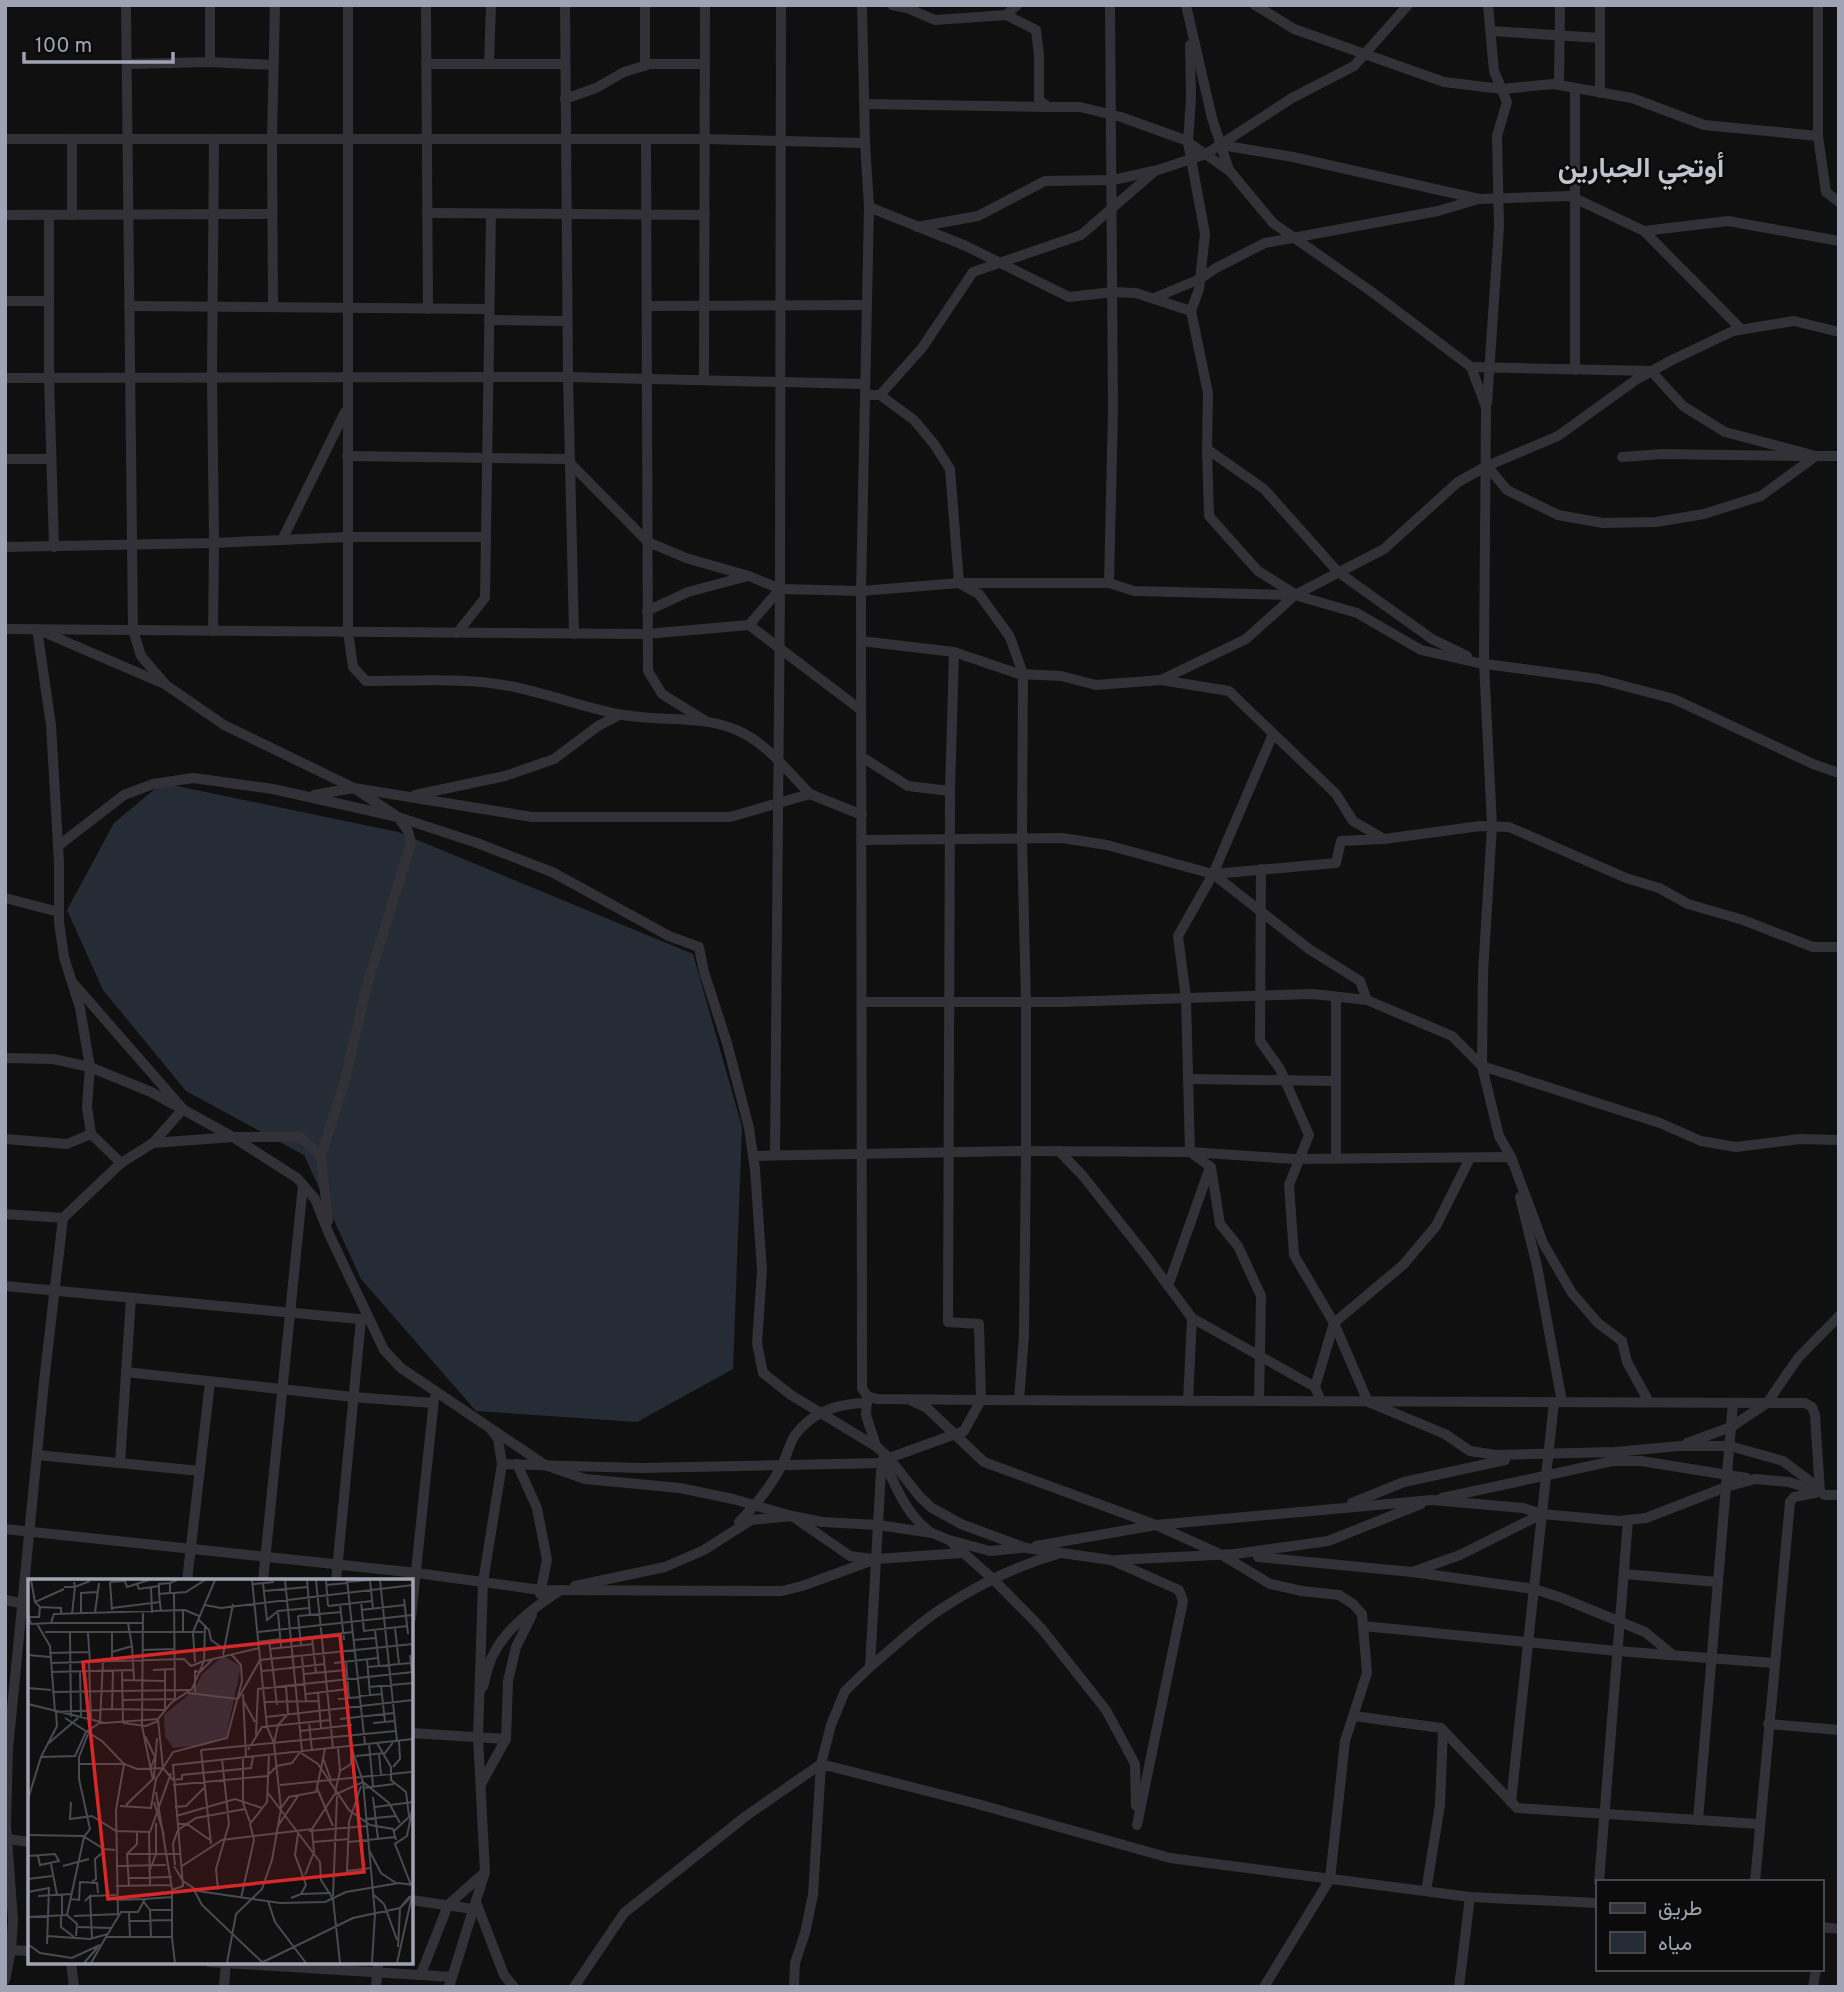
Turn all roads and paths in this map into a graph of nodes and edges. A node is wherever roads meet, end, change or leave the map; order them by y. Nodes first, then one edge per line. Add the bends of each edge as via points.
1 (126, 5) edge
2 (210, 5) edge
3 (275, 5) edge
4 (348, 5) edge
5 (426, 5) edge
6 (491, 5) edge
7 (565, 5) edge
8 (645, 5) edge
9 (705, 5) edge
10 (780, 5) edge
11 (862, 5) edge
12 (892, 5) edge
13 (1017, 5) edge
14 (1110, 5) edge
15 (1186, 5) edge
16 (1255, 5) edge
17 (1276, 5) edge
18 (1408, 5) edge
19 (1489, 5) edge
20 (1560, 5) edge
21 (1600, 5) edge
22 (1818, 5) edge
23 (911, 7) edge
24 (1006, 15) junction
25 (1277, 19) junction
26 (1189, 26) junction
27 (1490, 31) junction
28 (1560, 35) junction
29 (1600, 38) junction
30 (1364, 54) junction
31 (210, 62) junction
32 (127, 64) junction
33 (426, 64) junction
34 (489, 64) junction
35 (565, 64) junction
36 (705, 64) junction
37 (274, 65) junction
38 (645, 66) junction
39 (1559, 85) junction
40 (1575, 88) junction
41 (1502, 89) junction
42 (1600, 93) junction
43 (565, 99) junction
44 (865, 104) junction
45 (1048, 107) junction
46 (1112, 115) junction
47 (1818, 136) junction
48 (5, 139) edge
49 (72, 139) junction
50 (127, 139) junction
51 (214, 139) junction
52 (272, 139) junction
53 (348, 139) junction
54 (426, 139) junction
55 (565, 139) junction
56 (646, 139) junction
57 (705, 139) junction
58 (781, 141) junction
59 (1188, 142) junction
60 (865, 143) junction
61 (1221, 145) junction
62 (1206, 154) junction
63 (1191, 160) junction
64 (1229, 170) junction
65 (1155, 171) junction
66 (1113, 180) junction
67 (1498, 198) junction
68 (1479, 199) junction
69 (1577, 199) junction
70 (1839, 202) edge
71 (869, 207) junction
72 (1113, 207) junction
73 (427, 213) junction
74 (215, 214) junction
75 (272, 214) junction
76 (491, 214) junction
77 (566, 214) junction
78 (5, 215) edge
79 (49, 215) junction
80 (72, 215) junction
81 (128, 215) junction
82 (647, 215) junction
83 (705, 215) junction
84 (916, 227) junction
85 (1644, 231) junction
86 (1295, 239) junction
87 (1839, 241) edge
88 (999, 262) junction
89 (1200, 279) junction
90 (1112, 292) junction
91 (1154, 298) junction
92 (5, 301) edge
93 (49, 301) junction
94 (780, 305) junction
95 (866, 305) junction
96 (129, 306) junction
97 (213, 306) junction
98 (647, 306) junction
99 (704, 306) junction
100 (273, 307) junction
101 (347, 307) junction
102 (428, 309) junction
103 (1191, 311) junction
104 (489, 315) junction
105 (567, 321) junction
106 (1741, 330) junction
107 (1839, 332) edge
108 (1471, 367) junction
109 (1489, 368) junction
110 (1575, 370) junction
111 (1651, 371) junction
112 (130, 377) junction
113 (212, 377) junction
114 (347, 377) junction
115 (489, 377) junction
116 (568, 377) junction
117 (5, 378) edge
118 (49, 378) junction
119 (647, 379) junction
120 (704, 380) junction
121 (780, 382) junction
122 (865, 389) junction
123 (880, 395) junction
124 (1486, 407) junction
125 (347, 409) junction
126 (1207, 449) junction
127 (347, 456) junction
128 (1816, 456) junction
129 (1839, 456) edge
130 (1622, 457) dead end
131 (487, 458) junction
132 (5, 459) edge
133 (51, 459) junction
134 (570, 461) junction
135 (1487, 466) junction
136 (348, 537) junction
137 (486, 537) junction
138 (282, 540) junction
139 (648, 542) junction
140 (214, 543) junction
141 (132, 546) junction
142 (5, 547) edge
143 (54, 547) junction
144 (1338, 572) junction
145 (749, 576) junction
146 (959, 583) junction
147 (1109, 583) junction
148 (780, 589) junction
149 (861, 591) junction
150 (1295, 595) junction
151 (647, 611) junction
152 (749, 625) junction
153 (5, 629) edge
154 (37, 629) junction
155 (133, 630) junction
156 (213, 631) junction
157 (348, 632) junction
158 (457, 633) junction
159 (574, 634) junction
160 (646, 634) junction
161 (861, 641) junction
162 (780, 648) junction
163 (954, 652) junction
164 (1484, 663) junction
165 (1023, 674) junction
166 (1161, 680) junction
167 (166, 685) junction
168 (861, 710) junction
169 (620, 715) junction
170 (705, 720) junction
171 (1273, 734) junction
172 (862, 757) junction
173 (779, 762) junction
174 (1839, 773) edge
175 (354, 788) junction
176 (950, 791) junction
177 (810, 794) junction
178 (310, 796) junction
179 (408, 796) junction
180 (778, 803) junction
181 (862, 814) junction
182 (398, 817) junction
183 (1492, 826) junction
184 (951, 839) junction
185 (1021, 839) junction
186 (1384, 839) junction
187 (861, 841) junction
188 (58, 846) junction
189 (1261, 869) junction
190 (1213, 874) junction
191 (5, 898) edge
192 (18, 902) junction
193 (5, 904) edge
194 (59, 912) junction
195 (1261, 912) junction
196 (1839, 947) edge
197 (72, 981) junction
198 (1261, 996) junction
199 (1336, 997) junction
200 (1186, 998) junction
201 (1367, 1000) junction
202 (862, 1002) junction
203 (1026, 1002) junction
204 (950, 1003) junction
205 (5, 1058) edge
206 (90, 1066) junction
207 (1482, 1066) junction
208 (1188, 1079) junction
209 (1285, 1081) junction
210 (1336, 1082) junction
211 (183, 1109) junction
212 (91, 1134) junction
213 (233, 1137) junction
214 (5, 1139) edge
215 (1839, 1140) edge
216 (153, 1143) junction
217 (1026, 1151) junction
218 (1059, 1152) junction
219 (1190, 1152) junction
220 (949, 1153) junction
221 (775, 1155) junction
222 (862, 1155) junction
223 (321, 1156) junction
224 (753, 1156) junction
225 (1511, 1157) junction
226 (1336, 1158) junction
227 (1470, 1158) junction
228 (1299, 1159) junction
229 (121, 1163) junction
230 (1211, 1167) junction
231 (303, 1185) junction
232 (5, 1214) edge
233 (63, 1218) junction
234 (329, 1234) junction
235 (5, 1286) edge
236 (1168, 1286) junction
237 (55, 1290) junction
238 (131, 1298) junction
239 (289, 1312) junction
240 (1839, 1316) edge
241 (1192, 1318) junction
242 (365, 1319) junction
243 (1334, 1323) junction
244 (1839, 1326) edge
245 (1826, 1329) junction
246 (1261, 1356) junction
247 (126, 1372) junction
248 (211, 1382) junction
249 (1315, 1387) junction
250 (282, 1390) junction
251 (435, 1391) junction
252 (353, 1397) junction
253 (867, 1399) junction
254 (909, 1399) junction
255 (981, 1400) junction
256 (1019, 1401) junction
257 (1188, 1401) junction
258 (1259, 1401) junction
259 (1321, 1401) junction
260 (1368, 1402) junction
261 (1558, 1402) junction
262 (1649, 1402) junction
263 (433, 1403) junction
264 (1734, 1403) junction
265 (1767, 1403) junction
266 (820, 1411) junction
267 (1731, 1427) junction
268 (490, 1428) junction
269 (954, 1435) junction
270 (1680, 1446) junction
271 (1730, 1446) junction
272 (877, 1447) junction
273 (1536, 1453) junction
274 (1548, 1453) junction
275 (37, 1455) junction
276 (887, 1460) junction
277 (1641, 1461) junction
278 (120, 1463) junction
279 (502, 1464) junction
280 (517, 1464) junction
281 (545, 1465) junction
282 (782, 1465) junction
283 (200, 1471) junction
284 (1546, 1476) junction
285 (1727, 1481) junction
286 (1820, 1490) junction
287 (1839, 1495) edge
288 (1432, 1500) junction
289 (756, 1505) junction
290 (1341, 1507) junction
291 (1542, 1514) junction
292 (793, 1516) junction
293 (1628, 1520) junction
294 (878, 1525) junction
295 (1156, 1525) junction
296 (5, 1529) edge
297 (732, 1530) junction
298 (29, 1532) junction
299 (932, 1533) junction
300 (949, 1540) junction
301 (1026, 1548) junction
302 (191, 1549) junction
303 (963, 1553) junction
304 (1062, 1553) junction
305 (1222, 1555) junction
306 (1235, 1555) junction
307 (265, 1556) junction
308 (876, 1559) junction
309 (1111, 1560) junction
310 (337, 1564) junction
311 (1412, 1572) junction
312 (417, 1573) junction
313 (1624, 1574) junction
314 (187, 1579) edge
315 (263, 1579) edge
316 (336, 1579) edge
317 (994, 1580) junction
318 (483, 1581) junction
319 (1718, 1581) junction
320 (1534, 1589) junction
321 (541, 1590) junction
322 (561, 1590) junction
323 (5, 1600) edge
324 (413, 1603) edge
325 (26, 1604) edge
326 (537, 1606) junction
327 (1620, 1623) junction
328 (1363, 1626) junction
329 (1528, 1642) junction
330 (1618, 1651) junction
331 (1673, 1655) junction
332 (1712, 1658) junction
333 (1774, 1663) junction
334 (870, 1667) junction
335 (479, 1701) junction
336 (1353, 1716) junction
337 (1768, 1724) junction
338 (1443, 1730) junction
339 (1839, 1730) edge
340 (413, 1732) edge
341 (478, 1737) junction
342 (506, 1739) junction
343 (821, 1765) junction
344 (6, 1768) edge
345 (480, 1786) junction
346 (1511, 1802) junction
347 (1604, 1814) junction
348 (1698, 1820) junction
349 (1759, 1824) junction
350 (1137, 1825) junction
351 (8, 1839) junction
352 (28, 1842) edge
353 (1137, 1849) junction
354 (485, 1872) junction
355 (1330, 1879) junction
356 (1599, 1880) edge
357 (1755, 1880) edge
358 (1426, 1891) junction
359 (1470, 1897) junction
360 (413, 1900) edge
361 (1596, 1903) edge
362 (448, 1905) junction
363 (474, 1905) junction
364 (9, 1945) edge
365 (28, 1950) edge
366 (71, 1964) edge
367 (226, 1964) edge
368 (264, 1964) edge
369 (377, 1967) edge
370 (421, 1974) junction
371 (5, 1980) edge
372 (451, 1982) edge
373 (74, 1987) edge
374 (224, 1987) edge
375 (376, 1987) edge
376 (514, 1987) edge
377 (574, 1987) edge
378 (794, 1987) edge
379 (1264, 1987) edge
380 (1460, 1987) edge

1 - 32 street
2 - 31 street
3 - 37 street
4 - 53 street
5 - 33 street
6 - 34 street
7 - 35 street
8 - 38 street
9 - 36 street
10 - 58 street
11 - 44 street
12 - 23 street
13 - 24 street
14 - 46 street
15 - 26 street
16 - 25 street
17 - 25 street
18 - 30 street
19 - 27 street
20 - 28 street
21 - 29 street
22 - 47 street
23 - 24 street via 935,20
24 - 45 street via 1036,30 1039,100
25 - 30 street
26 - 59 street
26 - 61 street
27 - 28 street
27 - 41 street via 1494,71
28 - 29 street
28 - 39 street
29 - 42 street
30 - 41 street via 1444,82
30 - 61 street via 1354,66
31 - 32 street
31 - 37 street
32 - 50 street
33 - 34 street
33 - 54 street
34 - 35 street
35 - 43 street
36 - 38 street
36 - 57 street
37 - 52 street
38 - 43 street
39 - 40 street
39 - 41 street
40 - 42 street
40 - 69 street
41 - 67 street via 1507,102 1497,136
42 - 47 street via 1632,98 1704,125
43 - 55 street
44 - 45 street
44 - 60 street
45 - 46 street via 1080,107
46 - 59 street
46 - 66 street
47 - 70 street via 1826,192
48 - 49 street
49 - 50 street
49 - 80 street
50 - 51 street
50 - 81 street
51 - 52 street
51 - 74 street
52 - 53 street
52 - 75 street
53 - 54 street
53 - 101 street
54 - 55 street
54 - 73 street
55 - 56 street
55 - 77 street
56 - 57 street
56 - 82 street
57 - 58 street
57 - 83 street
58 - 60 street
58 - 94 street
59 - 62 street
59 - 63 street
60 - 71 street
61 - 62 street
61 - 64 street
61 - 68 street
62 - 63 street
62 - 64 street
63 - 65 street
63 - 89 street via 1205,234
64 - 86 street via 1273,223
65 - 66 street
65 - 72 street
66 - 72 street
66 - 84 street via 1045,181 978,216
67 - 68 street
67 - 69 street
67 - 109 street
68 - 86 street
69 - 85 street
69 - 110 street
71 - 84 street
71 - 95 street
72 - 88 street via 1081,235
72 - 90 street
73 - 76 street
73 - 102 street
74 - 75 street
74 - 81 street
74 - 97 street
75 - 100 street
76 - 77 street
76 - 104 street
77 - 82 street
77 - 105 street
78 - 79 street
79 - 80 street
79 - 93 street
80 - 81 street
81 - 96 street
82 - 83 street
82 - 98 street
83 - 99 street
84 - 88 street
85 - 87 street via 1728,221
85 - 106 street
86 - 89 street via 1265,243
86 - 108 street
88 - 90 street via 1069,298
88 - 123 street via 973,272 922,348
89 - 91 street
89 - 103 street
90 - 91 street
90 - 147 street
91 - 103 street
92 - 93 street
93 - 118 street
94 - 95 street
94 - 99 street
94 - 121 street
95 - 122 street
96 - 97 street
96 - 112 street
97 - 100 street
97 - 113 street
98 - 99 street
98 - 119 street
99 - 120 street
100 - 101 street
101 - 102 street
101 - 114 street
102 - 104 street
103 - 126 street via 1208,393
104 - 105 street
104 - 115 street
105 - 116 street
106 - 107 street via 1794,321
106 - 111 street
108 - 109 street
108 - 124 street
109 - 110 street
109 - 124 street
110 - 111 street
111 - 128 street via 1683,406 1725,432
111 - 135 street via 1558,436
112 - 113 street
112 - 118 street
112 - 141 street
113 - 114 street
113 - 140 street
114 - 115 street
114 - 125 street
115 - 116 street
115 - 131 street
116 - 119 street
116 - 134 street
117 - 118 street
118 - 133 street
119 - 120 street
119 - 139 street
120 - 121 street
121 - 122 street
121 - 148 street
122 - 123 street
122 - 149 street
123 - 146 street via 914,420 950,469
124 - 135 street
125 - 127 street
125 - 138 street
126 - 144 street via 1264,489
126 - 150 street via 1209,516 1258,571
127 - 131 street
127 - 136 street
128 - 129 street
128 - 130 street
128 - 135 street via 1761,496 1656,523 1604,523 1558,514 1507,490
131 - 134 street
131 - 137 street
132 - 133 street
133 - 143 street
134 - 139 street
134 - 159 street
135 - 144 street via 1458,482 1384,549
135 - 164 street
136 - 137 street
136 - 138 street
136 - 157 street
137 - 158 street via 485,598
138 - 140 street
139 - 145 street
139 - 151 street
140 - 141 street
140 - 156 street
141 - 143 street
141 - 155 street
142 - 143 street
144 - 150 street
144 - 164 street via 1432,639
145 - 148 street
145 - 151 street via 688,592
146 - 147 street
146 - 149 street
146 - 165 street via 979,594 1010,637
147 - 150 street via 1134,592
148 - 149 street
148 - 152 street
148 - 162 street
149 - 161 street
150 - 164 street via 1357,613 1421,650
150 - 166 street via 1246,639
151 - 160 street
152 - 160 street
152 - 162 street
153 - 154 street
154 - 155 street
154 - 167 street
154 - 188 street via 51,725
155 - 156 street
155 - 167 street via 141,656
156 - 157 street
157 - 158 street
157 - 169 street via 353,667 366,681 509,686
158 - 159 street
159 - 160 street
160 - 170 street via 648,671 662,694
161 - 163 street
161 - 168 street
162 - 168 street
162 - 173 street
163 - 165 street
163 - 176 street
164 - 174 street via 1598,678 1674,699
164 - 183 street
165 - 166 street via 1061,676 1096,685
165 - 185 street
166 - 171 street via 1229,691
167 - 175 street via 224,725
168 - 172 street
169 - 170 street
169 - 179 street via 554,760 505,776
170 - 173 street via 747,735
171 - 186 street via 1336,794 1353,821
171 - 190 street
172 - 176 street via 908,786
172 - 181 street
173 - 177 street
173 - 180 street
175 - 178 street
175 - 179 street
175 - 182 street
176 - 184 street
177 - 180 street
177 - 181 street
178 - 182 street
178 - 188 street via 193,778 153,784 124,795
179 - 180 street via 532,817 730,817
180 - 221 street
181 - 187 street
182 - 223 street via 411,843 408,859 367,985
182 - 224 street via 552,872 669,936 699,947 736,1075
183 - 186 street
183 - 196 street via 1509,827 1688,904 1813,947
183 - 207 street
184 - 185 street
184 - 187 street
184 - 204 street
185 - 190 street via 1062,838 1107,845
185 - 203 street
186 - 189 street via 1341,841 1336,863
187 - 202 street
188 - 194 street
189 - 190 street
189 - 195 street
190 - 195 street
190 - 200 street via 1178,936
191 - 192 street
192 - 193 street
192 - 194 street
194 - 197 street
195 - 198 street
195 - 201 street via 1360,981
197 - 206 street
197 - 211 street
198 - 199 street
198 - 200 street
198 - 209 street via 1260,1041
199 - 201 street
199 - 210 street
200 - 203 street
200 - 208 street
201 - 207 street via 1452,1036
202 - 204 street
202 - 222 street
203 - 204 street
203 - 217 street
204 - 220 street
205 - 206 street via 53,1059
206 - 211 street
206 - 212 street via 87,1107
207 - 215 street via 1701,1141 1736,1147 1800,1139
207 - 225 street via 1499,1136
208 - 209 street
208 - 219 street
209 - 210 street
209 - 228 street via 1309,1135
210 - 226 street
211 - 213 street
211 - 216 street
212 - 214 street via 67,1144
212 - 229 street
213 - 216 street
213 - 223 street via 300,1137
213 - 231 street
216 - 229 street
217 - 218 street
217 - 220 street
217 - 256 street
218 - 219 street
218 - 236 street
219 - 228 street
219 - 230 street
220 - 222 street
220 - 255 street via 947,1322 979,1324
221 - 222 street
221 - 224 street
222 - 253 street via 862,1388
223 - 234 street
224 - 266 street via 762,1271 757,1343 763,1373
225 - 227 street
225 - 261 street via 1537,1266
225 - 262 street via 1543,1243 1572,1293 1622,1341
226 - 227 street
226 - 228 street
227 - 243 street via 1436,1226 1403,1265
228 - 243 street via 1289,1185 1294,1255
229 - 233 street
230 - 236 street
230 - 246 street via 1220,1223 1238,1246 1261,1296
231 - 234 street via 315,1199
231 - 239 street
232 - 233 street
233 - 237 street
234 - 242 street
235 - 237 street
236 - 241 street
237 - 238 street
237 - 275 street
238 - 239 street
238 - 247 street
239 - 242 street
239 - 250 street
240 - 245 street
241 - 246 street
241 - 257 street
242 - 251 street via 401,1368
242 - 252 street
243 - 249 street
243 - 260 street
244 - 245 street
245 - 265 street via 1798,1358
246 - 249 street
246 - 258 street
247 - 248 street
247 - 278 street
248 - 250 street
248 - 283 street
249 - 259 street
250 - 252 street
250 - 307 street
251 - 263 street
251 - 268 street
252 - 263 street
252 - 310 street
253 - 254 street
253 - 266 street
253 - 272 street via 866,1415
254 - 255 street
254 - 269 street via 927,1408
255 - 256 street
255 - 269 street via 964,1432
256 - 257 street
257 - 258 street
258 - 259 street
259 - 260 street
260 - 261 street
260 - 273 street via 1445,1434 1470,1451
261 - 262 street
261 - 274 street
262 - 264 street
263 - 312 street
264 - 265 street
264 - 267 street
265 - 267 street
265 - 286 street via 1812,1407
266 - 272 street
266 - 282 street via 795,1436
267 - 270 street
267 - 271 street
268 - 279 street via 498,1439
268 - 281 street
269 - 276 street
269 - 295 street via 984,1462
270 - 271 street
270 - 274 street
270 - 277 street
271 - 285 street
271 - 286 street via 1783,1461
272 - 276 street
273 - 274 street
273 - 290 street via 1404,1482
274 - 284 street
275 - 278 street
275 - 298 street
276 - 282 street
276 - 294 street via 881,1471
276 - 299 street via 904,1503
276 - 301 street via 932,1508
277 - 284 street via 1613,1461
277 - 285 street
278 - 283 street
279 - 280 street
279 - 318 street
280 - 281 street
280 - 321 street via 537,1508 547,1560
281 - 282 street
281 - 289 street via 585,1479 680,1488
282 - 289 street
283 - 302 street
284 - 288 street
284 - 291 street
285 - 286 street via 1789,1482
285 - 293 street via 1646,1518
285 - 319 street
286 - 287 street via 1825,1495
286 - 333 street via 1790,1502
288 - 290 street
288 - 291 street via 1523,1508
288 - 306 street via 1328,1541
289 - 292 street
289 - 297 street
290 - 295 street
291 - 293 street
291 - 311 street via 1460,1555
291 - 320 street
292 - 294 street
292 - 297 street via 751,1520
292 - 308 street via 850,1556
293 - 313 street
294 - 299 street
294 - 308 street
295 - 301 street
295 - 305 street
296 - 298 street
297 - 322 street via 704,1550 665,1567
298 - 302 street
298 - 325 street
299 - 300 street
300 - 301 street via 990,1551
300 - 303 street
301 - 304 street
302 - 307 street
302 - 314 street
303 - 308 street
303 - 317 street
304 - 309 street
304 - 317 street
305 - 306 street
305 - 309 street
305 - 328 street via 1270,1584 1339,1595 1362,1614
306 - 311 street
307 - 310 street
307 - 315 street
308 - 322 street via 782,1591
308 - 334 street
309 - 350 street via 1179,1590 1183,1601
310 - 312 street
310 - 316 street
311 - 320 street
312 - 318 street
312 - 324 street
313 - 319 street
313 - 327 street
317 - 334 street via 940,1609
317 - 350 street via 1041,1628 1106,1710 1135,1764
318 - 321 street
318 - 335 street
319 - 332 street
320 - 327 street
320 - 329 street
321 - 322 street
321 - 326 street
322 - 326 street
323 - 325 street
325 - 344 street
326 - 335 street via 493,1654
326 - 342 street via 516,1647 508,1681
327 - 330 street
327 - 331 street via 1645,1632
328 - 329 street
328 - 336 street via 1367,1672
329 - 330 street
329 - 346 street
330 - 331 street
330 - 347 street
331 - 332 street
332 - 333 street
332 - 348 street
333 - 337 street
334 - 343 street via 845,1691
335 - 341 street
336 - 338 street
336 - 355 street via 1345,1741
337 - 339 street
337 - 349 street
338 - 346 street
338 - 358 street via 1440,1805
340 - 341 street
341 - 342 street
341 - 345 street
342 - 345 street
343 - 353 street
343 - 377 street via 746,1816 624,1913
343 - 378 street via 813,1895 795,1963
344 - 351 street
345 - 354 street
346 - 347 street via 1517,1808
347 - 348 street
347 - 356 street
348 - 349 street
349 - 357 street
350 - 353 street
351 - 352 street
351 - 364 street via 12,1886
353 - 355 street via 1170,1858
354 - 362 street
354 - 363 street
355 - 358 street
355 - 379 street
358 - 359 street
359 - 361 street
359 - 380 street
360 - 362 street
362 - 363 street
362 - 370 street
363 - 372 street
363 - 376 street via 504,1975
364 - 365 street
364 - 371 street
366 - 373 street
367 - 374 street
368 - 369 street
369 - 370 street
369 - 375 street
370 - 372 street

